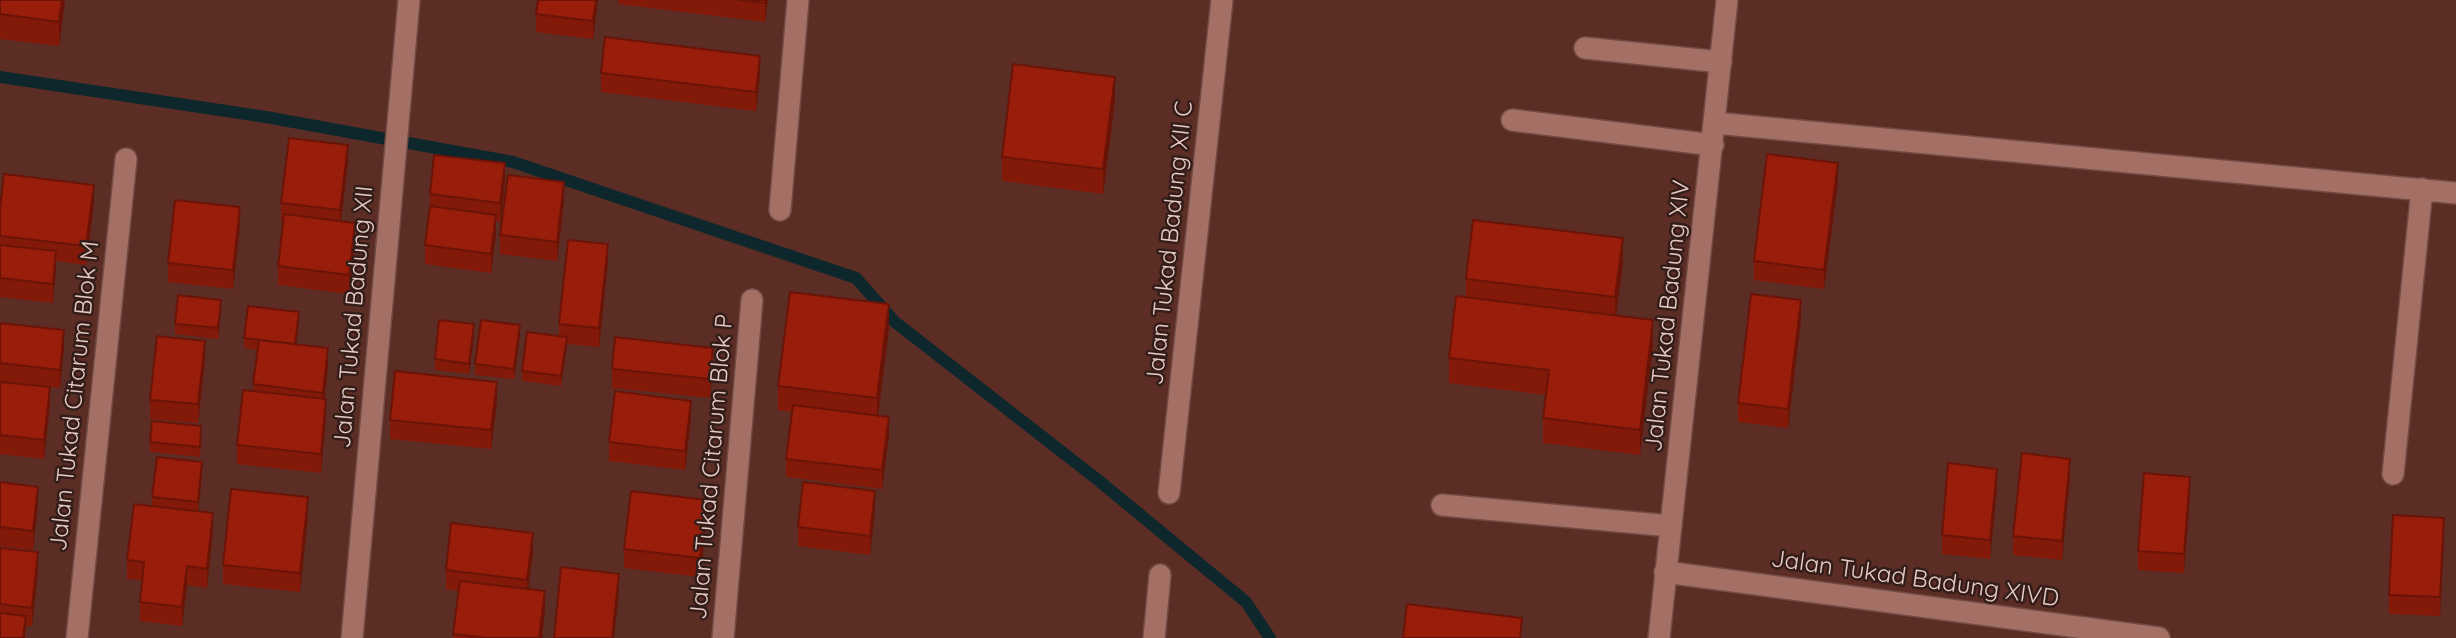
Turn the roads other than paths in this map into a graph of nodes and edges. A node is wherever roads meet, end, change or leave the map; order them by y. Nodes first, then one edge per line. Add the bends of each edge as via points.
1 (409, 0) edge
2 (798, 0) edge
3 (1222, 0) edge
4 (1727, 0) edge
5 (1586, 48) dead end
6 (1721, 62) junction
7 (1512, 120) dead end
8 (1716, 123) junction
9 (1713, 145) junction
10 (125, 159) dead end
11 (2422, 189) junction
12 (2456, 193) edge
13 (780, 210) dead end
14 (752, 300) dead end
15 (2393, 474) dead end
16 (1170, 493) dead end
17 (1442, 505) dead end
18 (1671, 526) junction
19 (1665, 572) junction
20 (1160, 575) dead end
21 (78, 638) edge
22 (352, 638) edge
23 (723, 638) edge
24 (1154, 638) edge
25 (1659, 638) edge
26 (2159, 638) edge

1 - 22 street, Jalan Tukad Badung XII
2 - 13 street
3 - 16 street, Jalan Tukad Badung XII C
4 - 6 street, Jalan Tukad Badung XIV
5 - 6 street
6 - 8 street, Jalan Tukad Badung XIV
7 - 9 street
8 - 9 street, Jalan Tukad Badung XIV
8 - 11 street
9 - 18 street, Jalan Tukad Badung XIV
10 - 21 street, Jalan Tukad Citarum Blok M
11 - 12 street
11 - 15 street
14 - 23 street, Jalan Tukad Citarum Blok P
17 - 18 street
18 - 19 street, Jalan Tukad Badung XIV
19 - 25 street, Jalan Tukad Badung XIV
19 - 26 street, Jalan Tukad Badung XIVD
20 - 24 street

